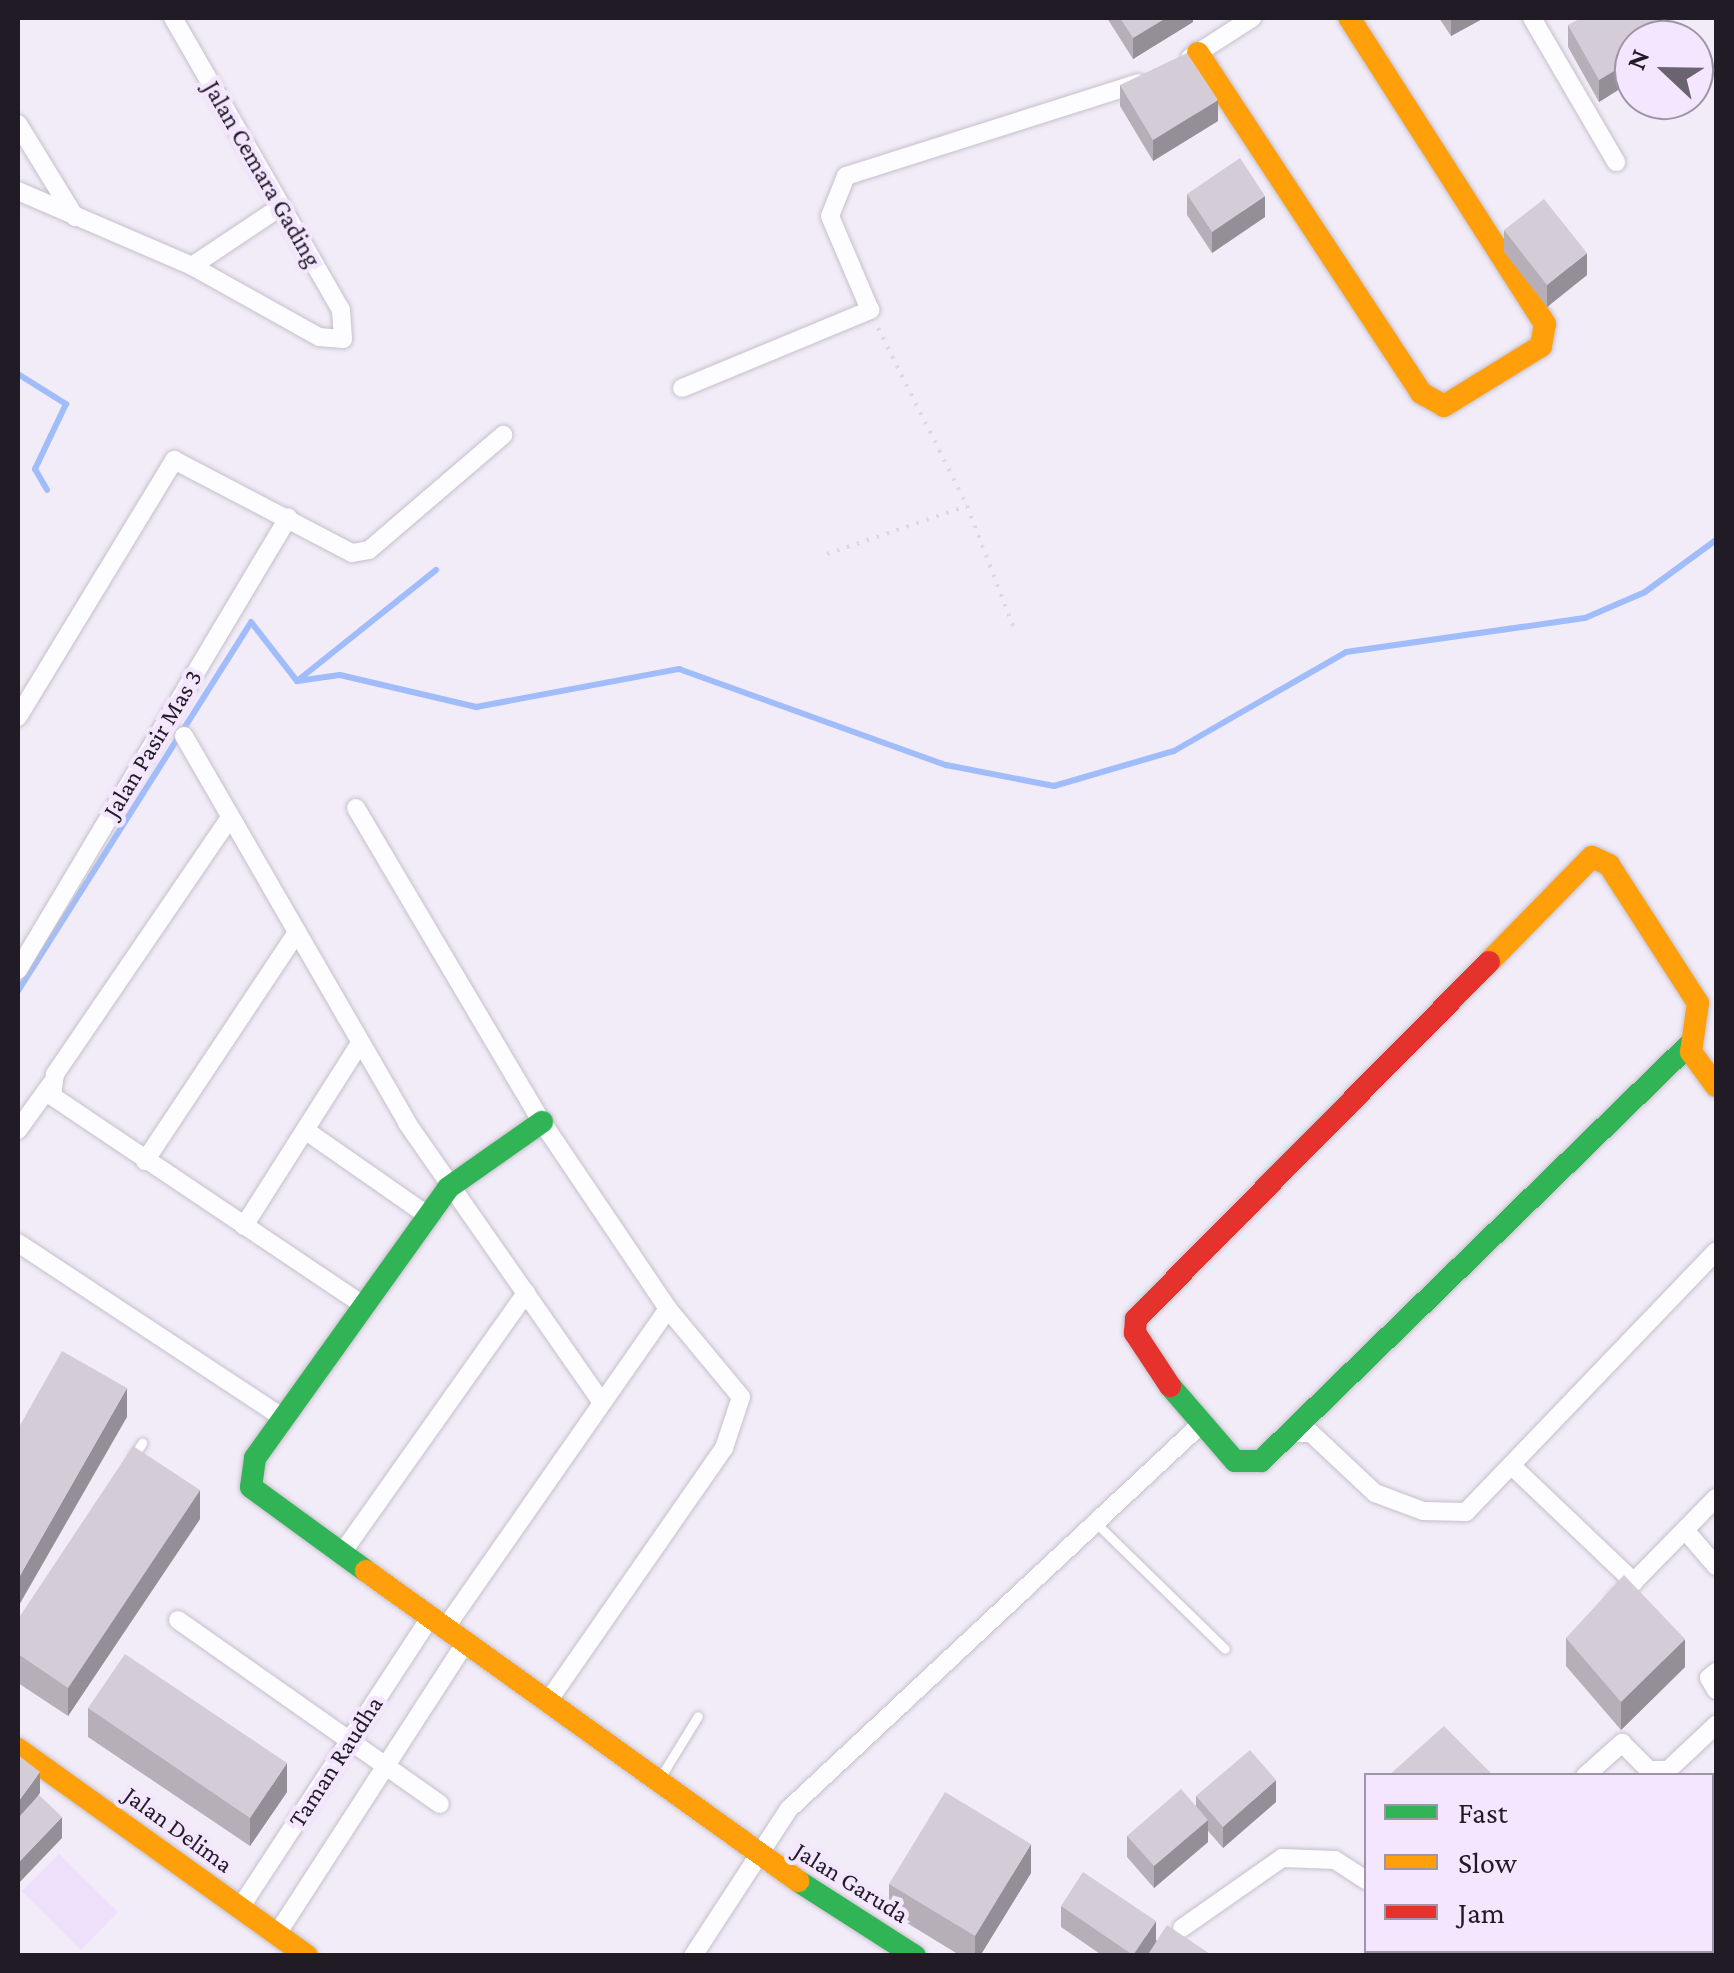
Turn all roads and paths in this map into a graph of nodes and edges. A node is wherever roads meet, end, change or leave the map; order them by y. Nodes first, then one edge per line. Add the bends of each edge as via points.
1 (172, 18) edge
2 (1252, 18) edge
3 (1349, 18) edge
4 (1532, 18) edge
5 (1198, 53) junction
6 (18, 124) edge
7 (1616, 162) dead end
8 (18, 191) edge
9 (282, 206) junction
10 (75, 218) junction
11 (192, 266) junction
12 (870, 310) junction
13 (682, 388) dead end
14 (502, 435) dead end
15 (966, 506) junction
16 (288, 518) junction
17 (827, 554) dead end
18 (1015, 631) dead end
19 (18, 717) edge
20 (184, 736) dead end
21 (356, 808) dead end
22 (229, 818) junction
23 (297, 932) junction
24 (18, 970) edge
25 (360, 1042) junction
26 (1691, 1043) junction
27 (51, 1084) junction
28 (1716, 1086) edge
29 (542, 1122) junction
30 (18, 1130) edge
31 (305, 1130) junction
32 (144, 1162) junction
33 (448, 1188) junction
34 (427, 1215) junction
35 (244, 1226) junction
36 (18, 1243) edge
37 (1716, 1250) edge
38 (526, 1292) junction
39 (363, 1305) junction
40 (668, 1309) junction
41 (600, 1400) junction
42 (283, 1418) junction
43 (1198, 1427) junction
44 (1290, 1433) junction
45 (142, 1443) dead end
46 (1511, 1466) junction
47 (122, 1474) edge
48 (1716, 1498) edge
49 (1098, 1525) junction
50 (1684, 1530) junction
51 (342, 1553) junction
52 (1716, 1566) edge
53 (1634, 1582) junction
54 (1598, 1617) edge
55 (178, 1620) dead end
56 (439, 1622) junction
57 (466, 1642) junction
58 (1224, 1648) dead end
59 (1716, 1672) edge
60 (1716, 1690) edge
61 (550, 1698) junction
62 (698, 1716) dead end
63 (1716, 1725) edge
64 (349, 1744) junction
65 (18, 1749) edge
66 (387, 1772) junction
67 (1588, 1773) edge
68 (658, 1781) junction
69 (440, 1804) dead end
70 (757, 1856) junction
71 (1364, 1879) edge
72 (240, 1908) junction
73 (1182, 1928) dead end
74 (277, 1934) junction
75 (888, 1949) edge
76 (307, 1956) edge
77 (692, 1956) edge
78 (915, 1956) edge

1 - 9 street, Jalan Cemara Gading
2 - 5 street
3 - 5 street via 1546,324 1541,346 1444,406 1421,393
4 - 7 street
5 - 12 street via 1129,88 846,176 830,216
6 - 10 street
8 - 10 street
9 - 11 street
9 - 11 street, Jalan Cemara Gading via 347,332 336,342
10 - 11 street
12 - 13 street
12 - 15 path
14 - 16 street via 369,550 340,550
15 - 17 path
15 - 18 path
16 - 19 street via 187,459 170,462
16 - 24 street, Jalan Pasir Mas 3
20 - 22 street
21 - 29 street
22 - 23 street
22 - 27 street
23 - 25 street
23 - 32 street
25 - 31 street
25 - 33 street
26 - 28 street
26 - 43 street via 1698,1003 1609,865 1592,857 1136,1319 1135,1333
26 - 44 street
27 - 30 street
27 - 32 street via 58,1104
29 - 33 street
29 - 40 street
31 - 34 street
31 - 35 street
32 - 35 street
33 - 34 street
33 - 38 street
34 - 39 street
35 - 39 street
36 - 42 street
37 - 46 street
38 - 41 street
38 - 51 street
39 - 42 street
40 - 41 street, Taman Raudha
40 - 61 street via 736,1387 740,1419
41 - 56 street, Taman Raudha
42 - 51 street via 254,1458 251,1487
43 - 44 street via 1244,1465
43 - 49 street
44 - 46 street via 1311,1432 1375,1492 1423,1511 1466,1512
45 - 47 lane
46 - 53 street
48 - 50 street
49 - 58 lane
49 - 70 street via 789,1809
50 - 52 street
50 - 53 street
51 - 56 street
53 - 54 street
55 - 64 street
56 - 57 street
56 - 64 street, Taman Raudha
57 - 61 street
57 - 66 street
59 - 60 street via 1709,1678
61 - 68 street
62 - 68 lane
63 - 67 street via 1668,1770 1649,1770 1622,1743
64 - 66 street
64 - 72 street, Taman Raudha
65 - 72 street, Jalan Delima
66 - 69 street
66 - 74 street
68 - 70 street
70 - 75 street, Jalan Garuda
70 - 77 street, Jalan Garuda
71 - 73 street via 1336,1860 1282,1858
72 - 74 street, Jalan Delima
74 - 76 street, Jalan Delima
75 - 78 street, Jalan Garuda

